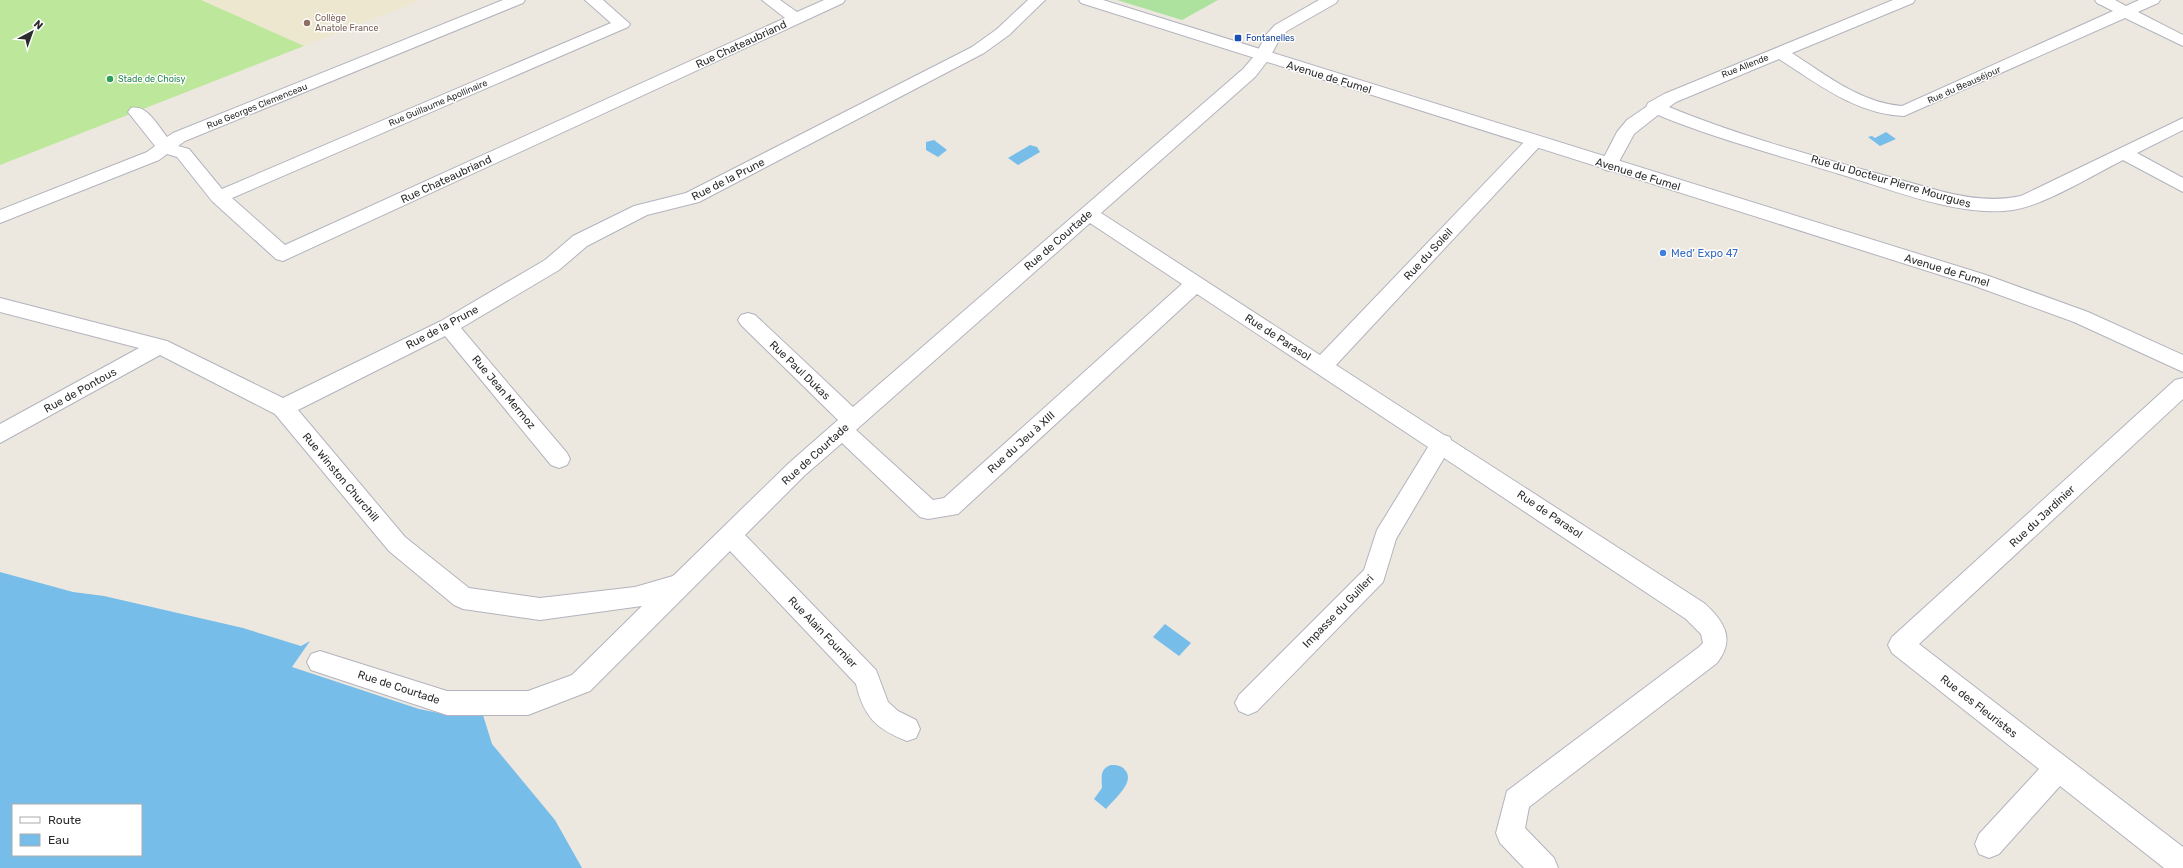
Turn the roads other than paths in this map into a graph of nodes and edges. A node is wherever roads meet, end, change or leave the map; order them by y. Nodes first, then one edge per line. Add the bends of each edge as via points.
1 (517, 0) edge
2 (592, 0) edge
3 (770, 0) edge
4 (837, 0) edge
5 (1037, 0) edge
6 (1087, 0) edge
7 (1330, 0) edge
8 (1907, 0) edge
9 (2103, 0) edge
10 (2152, 0) edge
11 (2126, 12) junction
12 (796, 19) junction
13 (2183, 41) edge
14 (1779, 52) junction
15 (1263, 56) junction
16 (1654, 107) junction
17 (137, 112) dead end
18 (2183, 123) edge
19 (1534, 142) junction
20 (166, 148) junction
21 (2124, 153) junction
22 (1609, 166) junction
23 (2183, 186) edge
24 (219, 197) junction
25 (1088, 213) junction
26 (0, 217) edge
27 (1196, 283) junction
28 (0, 305) edge
29 (748, 320) dead end
30 (448, 326) junction
31 (160, 346) junction
32 (2183, 364) edge
33 (1322, 366) junction
34 (2183, 386) edge
35 (283, 408) junction
36 (847, 425) junction
37 (0, 434) edge
38 (1442, 444) junction
39 (559, 459) dead end
40 (730, 535) junction
41 (680, 584) junction
42 (1901, 645) joint
43 (320, 662) dead end
44 (1248, 703) dead end
45 (907, 729) dead end
46 (2058, 768) junction
47 (1989, 844) dead end
48 (2183, 865) edge
49 (1544, 868) edge

1 - 20 street, Rue Georges Clemenceau via 179,137
2 - 24 street, Rue Guillaume Apollinaire via 622,24
3 - 12 street, Rue Chateaubriand
4 - 12 street, Rue Chateaubriand
5 - 30 street, Rue de la Prune via 1003,32 978,50 692,198 642,210 580,241 552,265
6 - 15 street, Avenue de Fumel
7 - 15 street, Rue de Courtade via 1281,28 1272,38
8 - 14 street, Rue Allende
9 - 11 street
10 - 11 street, Rue du Beauséjour
11 - 13 street
11 - 14 street, Rue du Beauséjour via 1904,111 1883,111 1866,105
12 - 24 street, Rue Chateaubriand via 283,254
14 - 16 street, Rue Allende via 1691,87
15 - 19 street, Avenue de Fumel
15 - 25 street, Rue de Courtade via 1249,72
16 - 21 street, Rue du Docteur Pierre Mourgues via 1695,124 1935,196 1990,207 2027,201
16 - 22 street, Rue Allende via 1626,132
17 - 20 street, Rue Chateaubriand
18 - 21 street, Rue du Docteur Pierre Mourgues
19 - 22 street, Avenue de Fumel
19 - 33 street, Rue du Soleil
20 - 24 street, Rue Chateaubriand via 182,153
20 - 26 street, Rue Georges Clemenceau via 153,156
21 - 23 street
22 - 32 street, Avenue de Fumel via 2018,293 2081,317
25 - 27 street, Rue de Parasol
25 - 36 street, Rue de Courtade
27 - 33 street, Rue de Parasol
27 - 36 street, Rue du Jeu à XIII via 950,507 928,510
28 - 31 street, Rue Winston Churchill
29 - 36 street, Rue Paul Dukas
30 - 35 street, Rue de la Prune
30 - 39 street, Rue Jean Mermoz
31 - 35 street, Rue Winston Churchill
31 - 37 street, Rue de Pontous
33 - 38 street, Rue de Parasol
34 - 42 street, Rue du Jardinier
35 - 41 street, Rue Winston Churchill via 397,544 463,598 540,609 635,598
36 - 40 street, Rue de Courtade via 797,468
38 - 44 street, Impasse du Guilleri via 1385,537 1374,575
38 - 49 street, Rue de Parasol via 1695,611 1710,624 1716,638 1714,650 1708,655 1517,800 1510,833
40 - 41 street, Rue de Courtade
40 - 45 street, Rue Alain Fournier via 867,678 873,704 885,718
41 - 43 street, Rue de Courtade via 581,683 528,703 447,703
42 - 46 street, Rue des Fleuristes
46 - 47 street
46 - 48 street, Rue des Fleuristes

